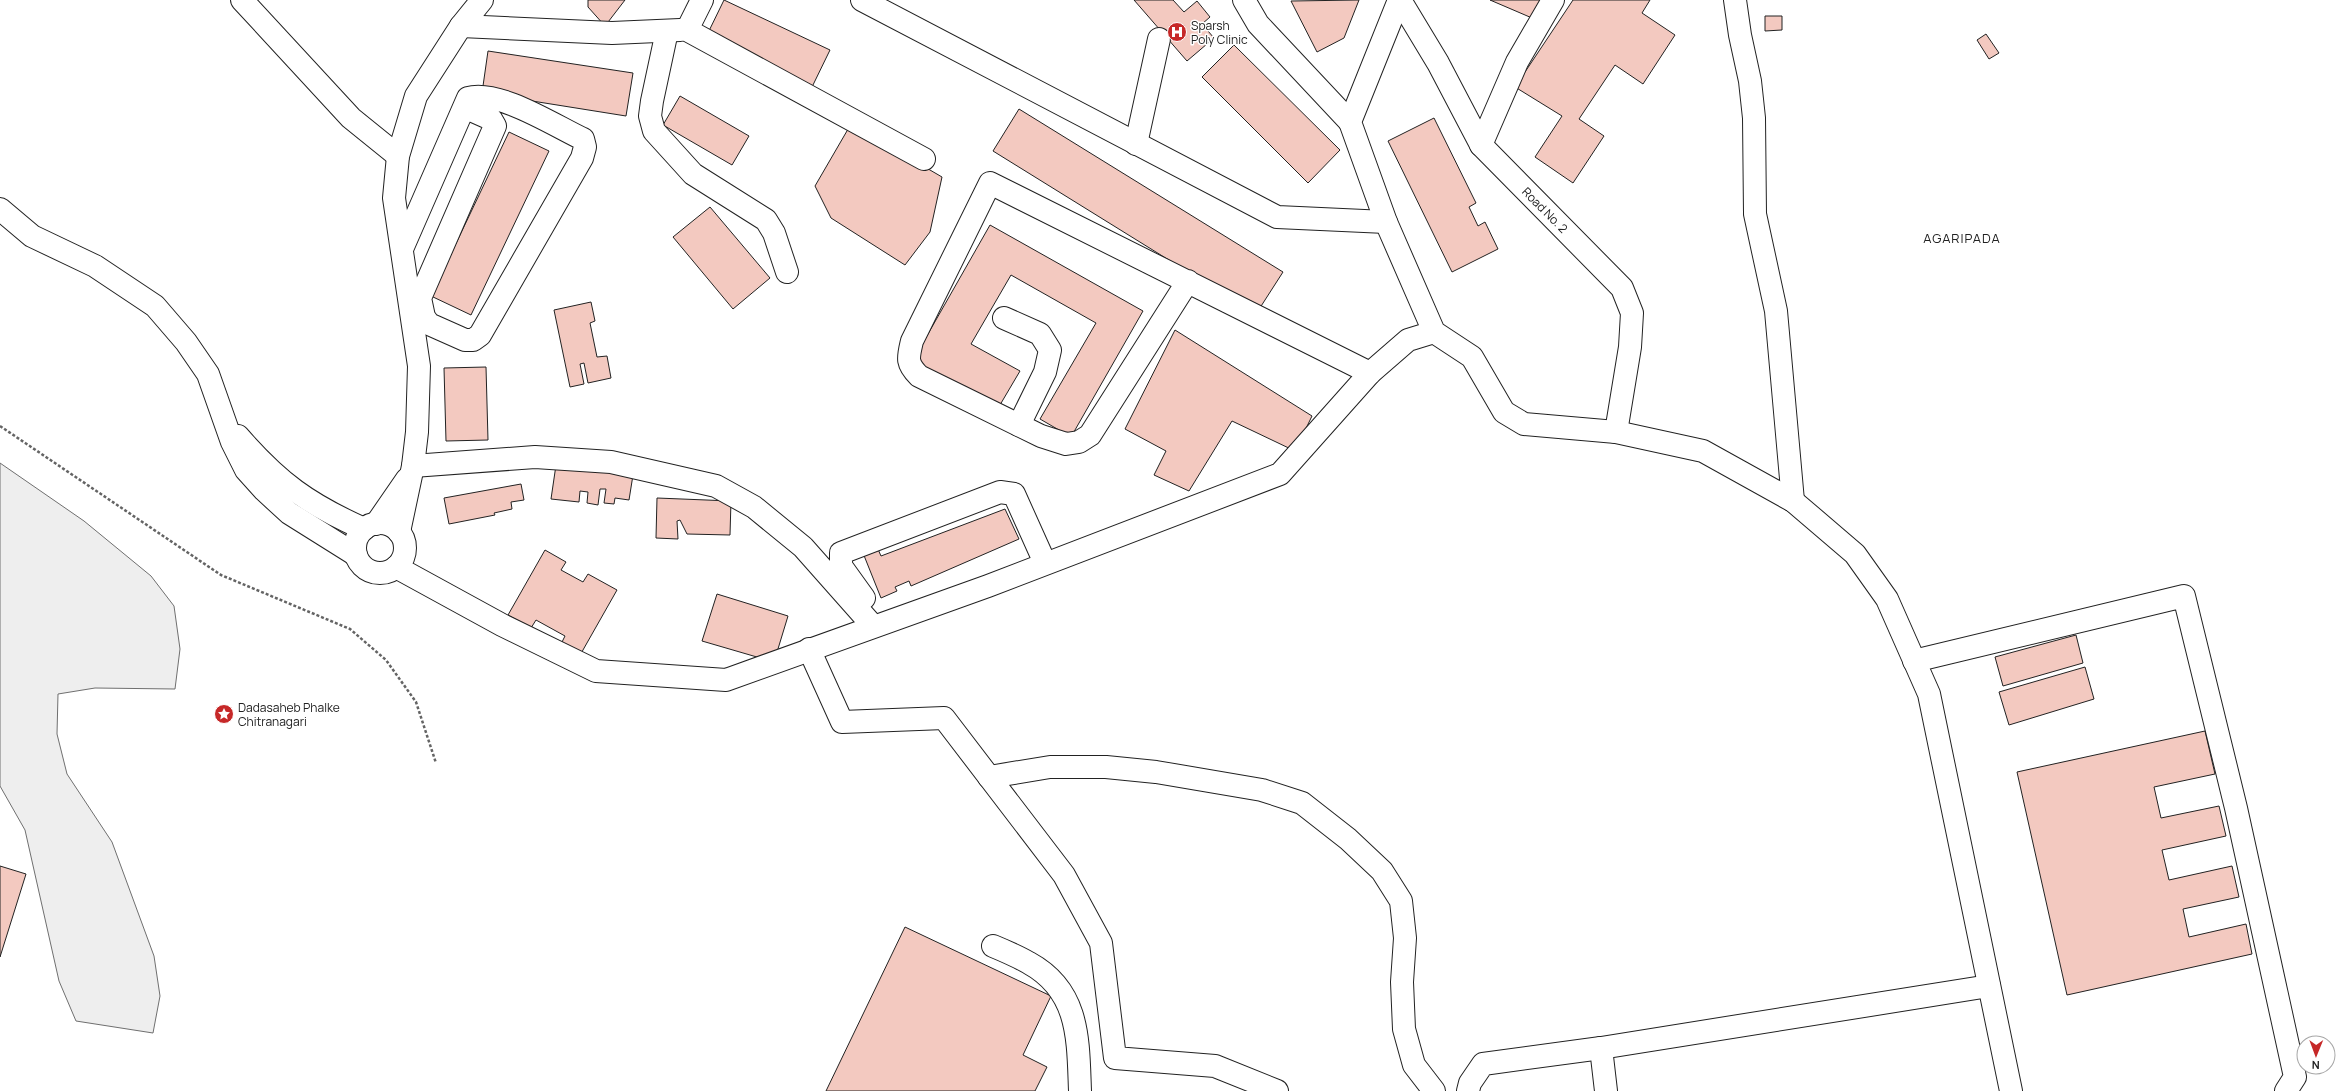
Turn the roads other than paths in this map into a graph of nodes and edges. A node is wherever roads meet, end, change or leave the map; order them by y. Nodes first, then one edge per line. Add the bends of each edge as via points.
1 (242, 0) edge
2 (482, 0) edge
3 (702, 0) edge
4 (862, 0) edge
5 (1244, 0) edge
6 (1399, 0) edge
7 (1553, 0) edge
8 (1735, 0) edge
9 (461, 26) junction
10 (677, 30) junction
11 (1159, 39) dead end
12 (464, 107) junction
13 (1350, 122) junction
14 (1136, 144) junction
15 (1481, 145) junction
16 (398, 156) junction
17 (924, 159) dead end
18 (0, 210) edge
19 (1386, 222) junction
20 (402, 249) junction
21 (787, 272) dead end
22 (1188, 281) junction
23 (1004, 318) dead end
24 (1434, 332) junction
25 (1370, 373) junction
26 (225, 421) junction
27 (1019, 425) junction
28 (1616, 432) junction
29 (412, 471) junction
30 (1793, 501) junction
31 (370, 526) junction
32 (399, 532) junction
33 (356, 555) junction
34 (1045, 564) junction
35 (396, 567) junction
36 (877, 625) junction
37 (809, 649) junction
38 (1914, 661) junction
39 (989, 777) junction
40 (993, 946) dead end
41 (1989, 986) junction
42 (1601, 1048) junction
43 (1080, 1091) edge
44 (1277, 1091) edge
45 (1434, 1091) edge
46 (1468, 1091) edge
47 (1606, 1091) edge
48 (2011, 1091) edge
49 (2286, 1091) edge

1 - 16 street via 351,118
2 - 9 street
3 - 10 street
4 - 14 street
5 - 13 street via 1258,24
6 - 13 street
6 - 15 street, Road No. 2 via 1438,64
7 - 15 street via 1516,62
8 - 30 street via 1754,118 1754,214 1776,312
9 - 10 street via 612,33
9 - 16 street via 416,96
10 - 17 street
10 - 21 street via 652,101 650,116 654,131 693,174 766,220 774,233
11 - 14 street
12 - 12 street via 468,98 475,96 512,105 583,139 586,147 480,335 473,340 465,340 429,324 424,316 420,298 495,126 491,119
12 - 20 street
13 - 19 street
14 - 19 street via 1278,217
15 - 28 street, Road No. 2 via 1622,288 1632,313 1630,347
16 - 20 street via 394,198
18 - 26 street via 32,236 94,266 155,306 186,342 208,374
19 - 24 street
20 - 29 street via 419,366 417,432
22 - 25 street
22 - 27 street via 1090,435 1079,442 1066,444
22 - 27 street via 990,183 916,334 908,358 910,368 919,376
23 - 27 street via 1040,334 1050,350 1045,372
24 - 25 street via 1408,340
24 - 28 street via 1472,356 1504,412 1524,424
25 - 34 street via 1280,474
26 - 31 street via 260,461 305,500
26 - 33 street via 246,470 264,490 289,513
28 - 30 street via 1702,451
29 - 31 street
29 - 32 street
29 - 36 street via 535,457 611,462 716,486 754,507 803,547
30 - 38 street via 1855,554 1887,599
31 - 32 street via 384,524
31 - 33 street via 358,537
32 - 35 street via 405,550 402,560
33 - 35 street via 368,570 378,573
34 - 36 street
34 - 36 street via 1014,494 1000,492 841,553 841,566
35 - 37 street via 502,625 596,671 726,680
36 - 37 street
37 - 39 street via 842,722 944,718
38 - 41 street via 1929,694
38 - 49 street via 2184,596 2236,808 2295,1077
39 - 44 street via 1064,875 1101,943 1115,1058 1215,1066
39 - 45 street via 1050,767 1106,767 1156,772 1262,790 1302,803 1348,839 1382,871 1401,901 1406,938 1402,982 1404,1028 1414,1065
40 - 43 street via 1030,963 1055,983 1069,1004 1076,1029
41 - 42 street
41 - 48 street
42 - 46 street via 1483,1064 1470,1083
42 - 47 street

